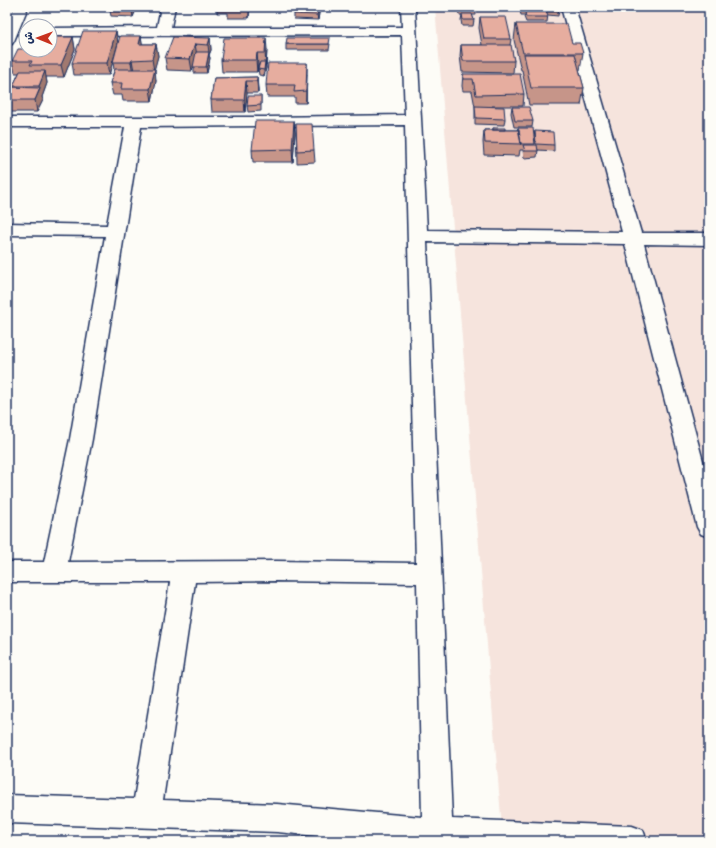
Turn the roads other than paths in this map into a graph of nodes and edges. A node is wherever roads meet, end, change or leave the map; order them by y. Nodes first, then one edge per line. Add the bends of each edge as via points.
1 (21, 7) edge
2 (168, 7) edge
3 (408, 7) edge
4 (568, 7) edge
5 (409, 31) junction
6 (58, 32) edge
7 (162, 32) junction
8 (9, 37) edge
9 (412, 120) junction
10 (7, 122) edge
11 (134, 122) junction
12 (7, 229) edge
13 (116, 231) junction
14 (418, 236) junction
15 (633, 238) junction
16 (709, 238) edge
17 (709, 527) edge
18 (7, 572) edge
19 (54, 572) junction
20 (184, 572) junction
21 (430, 573) junction
22 (7, 809) edge
23 (146, 814) junction
24 (438, 837) edge
25 (632, 841) edge

1 - 8 street
2 - 7 street
3 - 5 street
4 - 15 street
5 - 7 street
5 - 9 street
6 - 7 street
9 - 11 street
9 - 14 street
10 - 11 street
11 - 13 street
12 - 13 street
13 - 19 street via 82,439
14 - 15 street
14 - 21 street
15 - 16 street
15 - 17 street
18 - 19 street
19 - 20 street
20 - 21 street
20 - 23 street
21 - 24 street
22 - 23 street
23 - 24 street via 278,818
24 - 25 street

